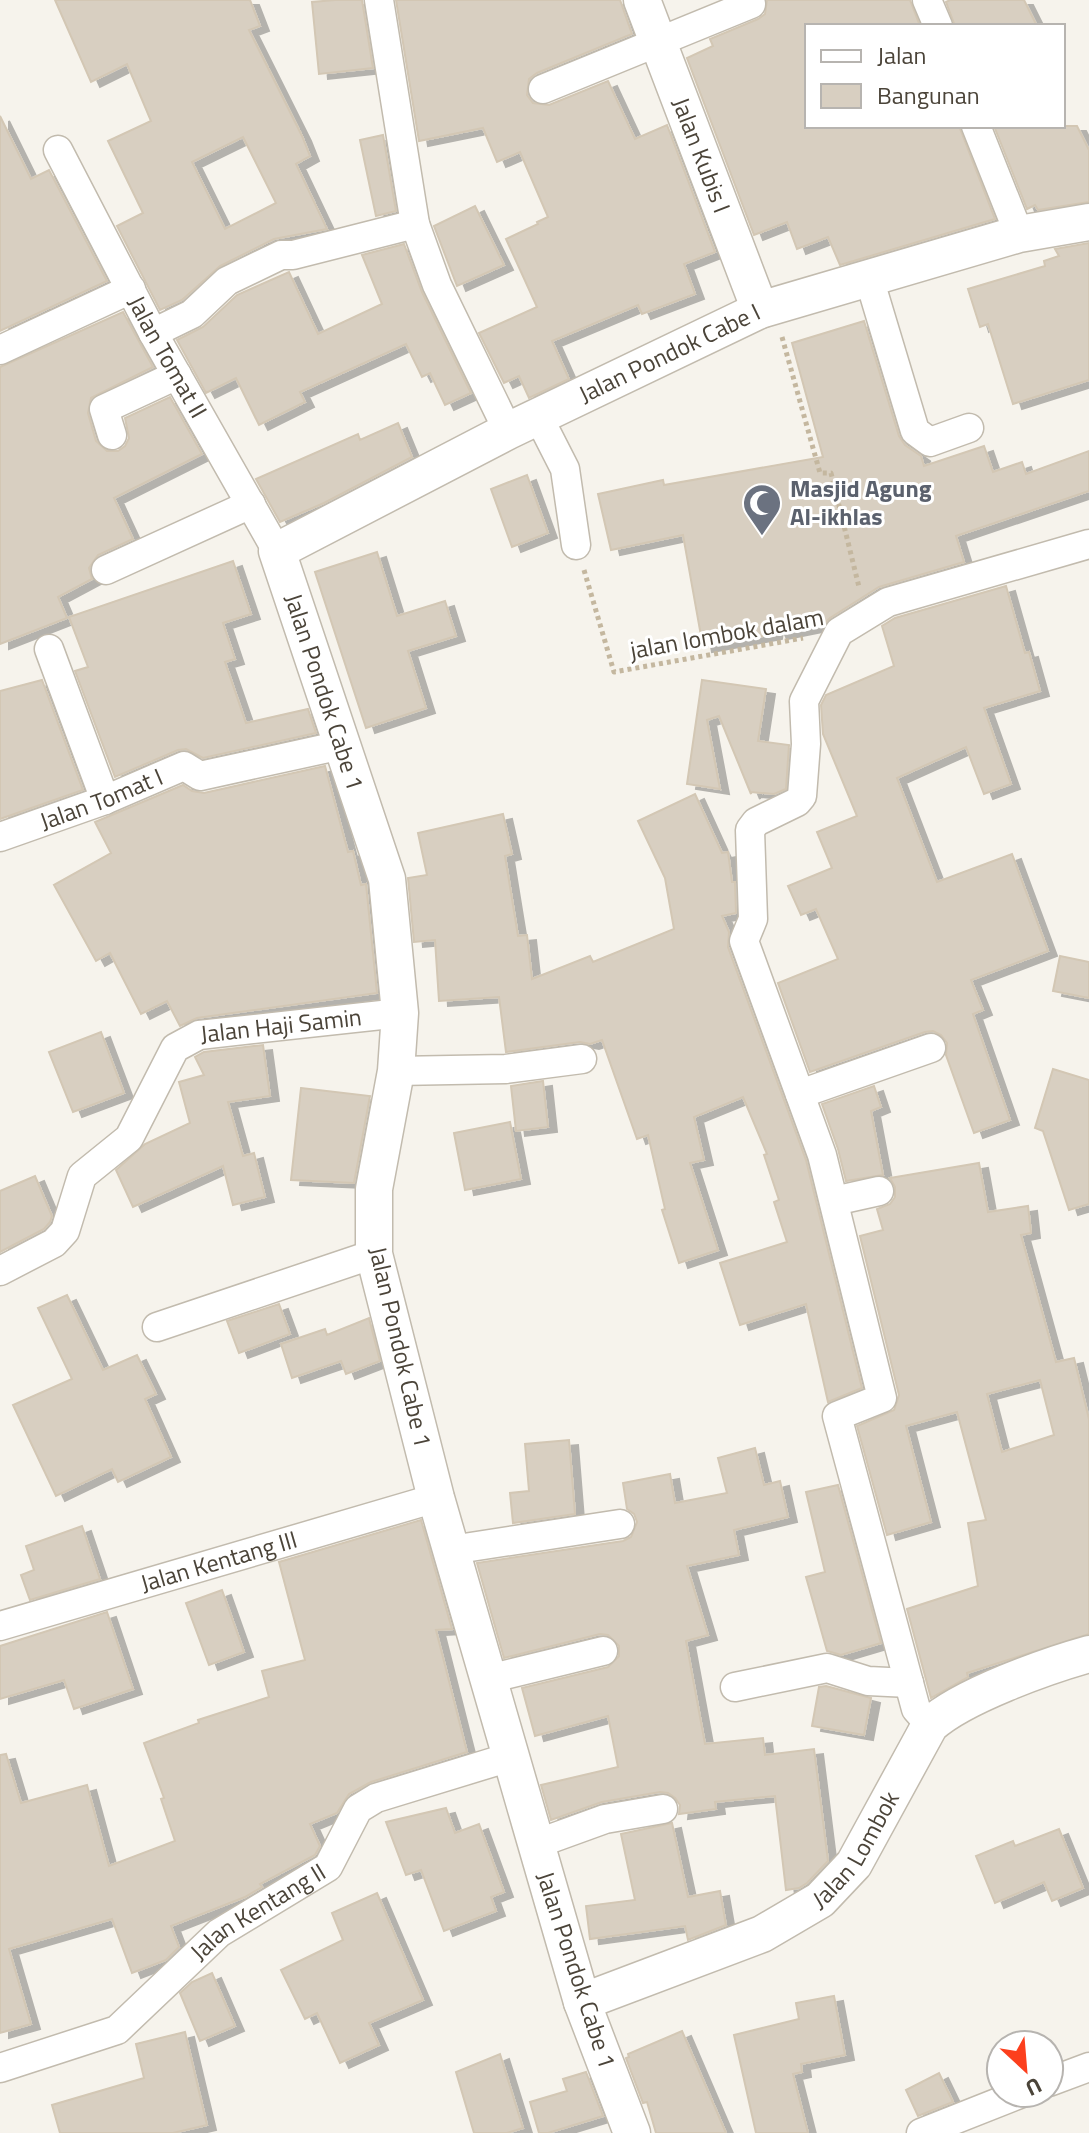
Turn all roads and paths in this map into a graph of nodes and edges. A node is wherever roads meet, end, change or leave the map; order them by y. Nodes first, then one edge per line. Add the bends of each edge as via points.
1 (379, 0) edge
2 (642, 0) edge
3 (927, 0) edge
4 (751, 4) dead end
5 (937, 24) edge
6 (656, 42) junction
7 (543, 89) dead end
8 (977, 128) edge
9 (58, 150) dead end
10 (1089, 223) edge
11 (415, 224) junction
12 (1019, 234) junction
13 (869, 278) junction
14 (131, 289) junction
15 (770, 320) junction
16 (153, 333) junction
17 (0, 350) edge
18 (177, 375) junction
19 (523, 424) junction
20 (969, 428) dead end
21 (112, 435) dead end
22 (251, 504) junction
23 (576, 543) joint
24 (1089, 544) edge
25 (277, 551) junction
26 (106, 570) dead end
27 (866, 615) junction
28 (839, 632) junction
29 (49, 649) dead end
30 (342, 745) junction
31 (105, 800) junction
32 (0, 837) edge
33 (400, 1013) junction
34 (931, 1048) dead end
35 (582, 1059) dead end
36 (396, 1071) junction
37 (800, 1094) junction
38 (879, 1191) dead end
39 (834, 1201) junction
40 (374, 1254) junction
41 (0, 1271) edge
42 (157, 1327) dead end
43 (436, 1498) junction
44 (620, 1524) dead end
45 (451, 1550) junction
46 (0, 1626) edge
47 (603, 1651) dead end
48 (1089, 1654) edge
49 (488, 1679) junction
50 (909, 1683) junction
51 (735, 1687) dead end
52 (930, 1725) junction
53 (510, 1757) junction
54 (663, 1809) dead end
55 (536, 1844) junction
56 (582, 2002) junction
57 (1089, 2067) edge
58 (0, 2068) edge
59 (1065, 2076) edge
60 (985, 2108) edge
61 (632, 2133) edge
62 (921, 2133) edge

1 - 11 street
2 - 6 street, Jalan Kubis I
3 - 5 street
4 - 6 street
6 - 7 street
6 - 15 street, Jalan Kubis I
8 - 12 street
9 - 14 street
10 - 12 street, Jalan Pondok Cabe I
11 - 16 street via 281,255 227,281 192,314
11 - 19 street via 437,285
12 - 13 street, Jalan Pondok Cabe I
13 - 15 street, Jalan Pondok Cabe I
13 - 20 street via 915,431 930,442
14 - 16 street, Jalan Tomat II
14 - 17 street, Jalan Tomat II
15 - 19 street, Jalan Pondok Cabe I
15 - 27 path via 820,473 831,473
16 - 18 street, Jalan Tomat II
18 - 21 street via 104,409
18 - 22 street, Jalan Tomat II
19 - 23 street via 565,469
19 - 25 street, Jalan Pondok Cabe I
22 - 25 street, Jalan Tomat II
22 - 26 street
23 - 28 path, jalan lombok dalam via 614,672
24 - 27 street via 888,602
25 - 30 street, Jalan Pondok Cabe 1
27 - 28 street
28 - 37 street via 804,701 802,796 750,830 753,919 744,941
29 - 31 street
30 - 31 street, Jalan Tomat I via 200,776 184,766
30 - 33 street, Jalan Pondok Cabe 1 via 387,879
31 - 32 street, Jalan Tomat I
33 - 36 street, Jalan Pondok Cabe 1
33 - 41 street, Jalan Haji Samin via 199,1035 175,1048 129,1138 82,1176 65,1231 54,1243
34 - 37 street
35 - 36 street via 506,1069
36 - 40 street, Jalan Pondok Cabe 1 via 374,1189
37 - 39 street
38 - 39 street
39 - 50 street via 882,1398 837,1416
40 - 42 street
40 - 43 street, Jalan Pondok Cabe 1
43 - 45 street, Jalan Pondok Cabe 1
43 - 46 street, Jalan Kentang III
44 - 45 street
45 - 49 street, Jalan Pondok Cabe 1
47 - 49 street
48 - 52 street, Jalan Lombok via 946,1711
49 - 53 street, Jalan Pondok Cabe 1
50 - 51 street via 868,1681 827,1668
50 - 52 street via 916,1709
52 - 56 street, Jalan Lombok via 854,1864 820,1900 762,1934
53 - 55 street, Jalan Pondok Cabe 1
53 - 58 street, Jalan Kentang II via 376,1798 358,1809 328,1867 219,1933 117,2030
54 - 55 street via 605,1819
55 - 56 street, Jalan Pondok Cabe 1
56 - 61 street, Jalan Pondok Cabe 1
57 - 59 street
60 - 62 street

